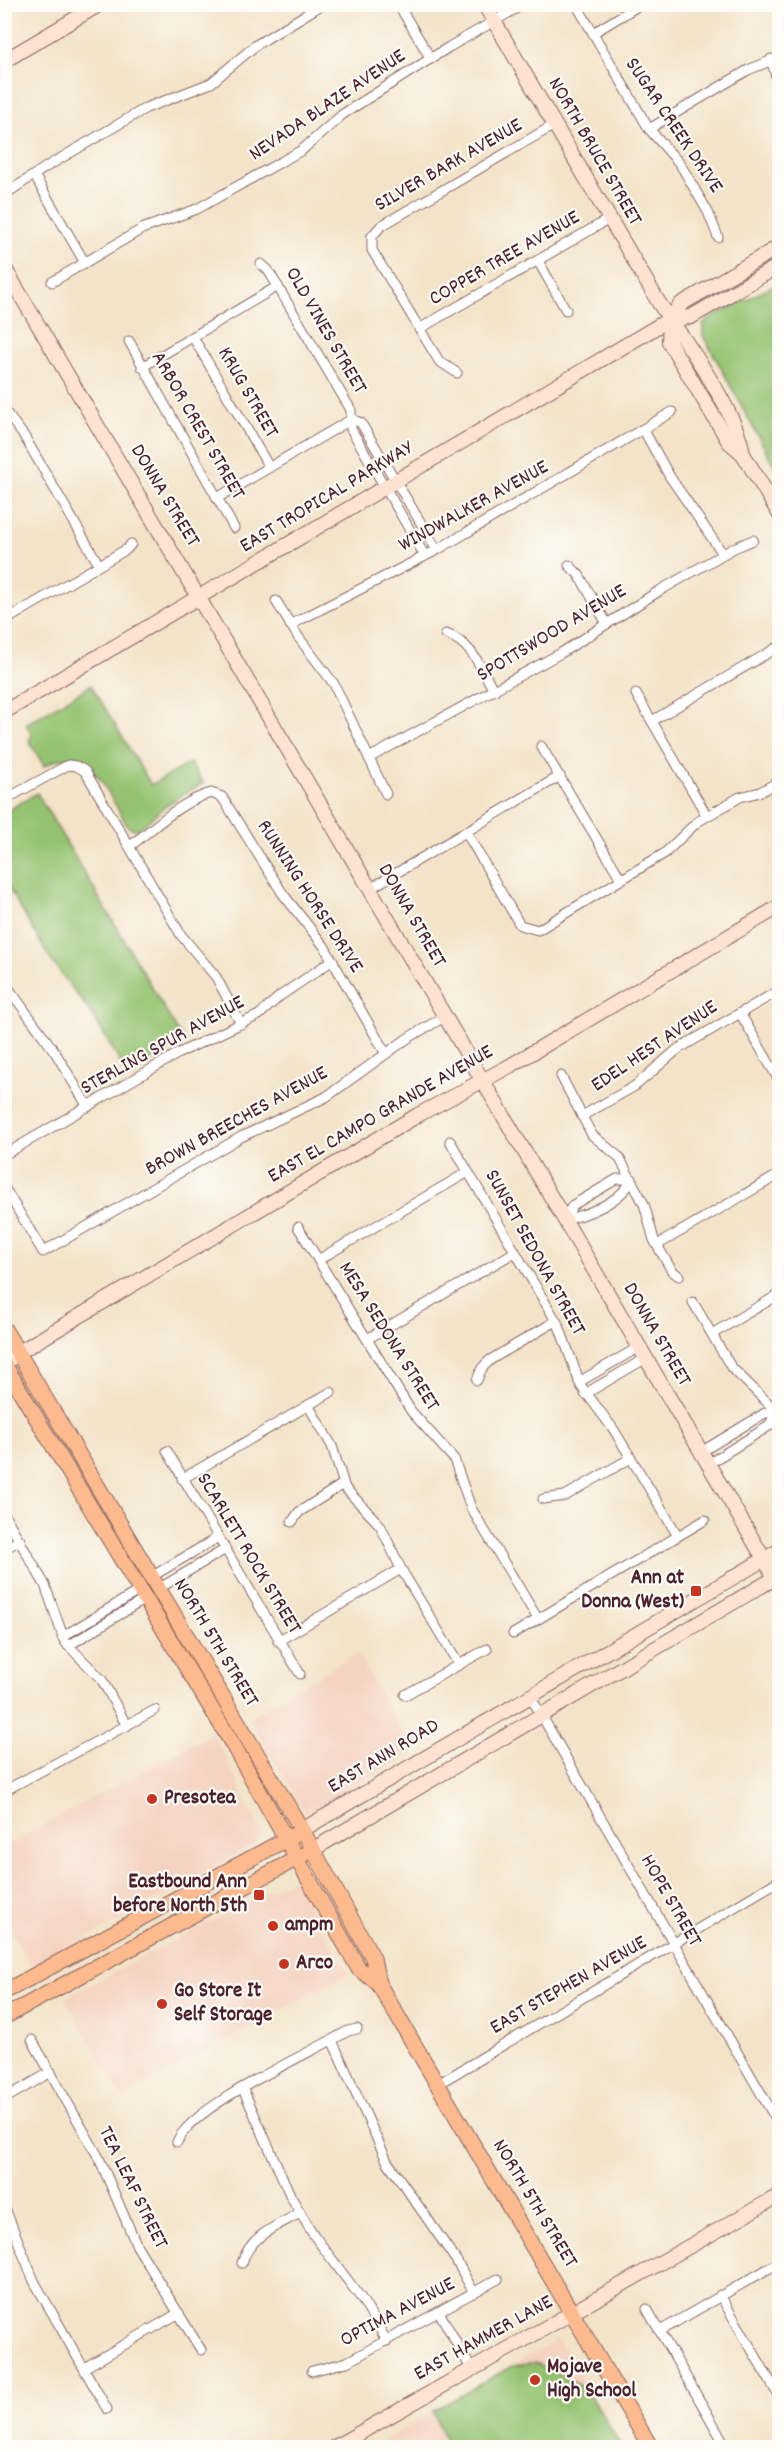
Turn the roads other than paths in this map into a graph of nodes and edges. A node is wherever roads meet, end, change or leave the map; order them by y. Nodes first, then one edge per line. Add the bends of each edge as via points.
1 (100, 4) edge
2 (323, 4) edge
3 (398, 4) edge
4 (484, 4) edge
5 (524, 4) edge
6 (576, 4) edge
7 (641, 4) edge
8 (494, 21) junction
9 (593, 33) junction
10 (775, 58) edge
11 (431, 59) junction
12 (4, 61) edge
13 (780, 90) edge
14 (554, 125) junction
15 (649, 129) junction
16 (34, 175) junction
17 (4, 195) edge
18 (609, 219) junction
19 (718, 237) dead end
20 (780, 246) edge
21 (538, 261) junction
22 (85, 263) junction
23 (261, 264) dead end
24 (780, 265) edge
25 (4, 267) edge
26 (52, 282) dead end
27 (278, 286) junction
28 (566, 310) dead end
29 (670, 319) junction
30 (419, 329) junction
31 (193, 337) junction
32 (129, 341) dead end
33 (142, 366) junction
34 (457, 373) dead end
35 (672, 412) dead end
36 (6, 415) edge
37 (352, 419) junction
38 (643, 429) junction
39 (269, 467) junction
40 (390, 485) junction
41 (217, 498) junction
42 (780, 515) edge
43 (234, 528) dead end
44 (753, 540) dead end
45 (131, 544) dead end
46 (437, 550) junction
47 (723, 554) junction
48 (425, 556) junction
49 (99, 565) junction
50 (569, 565) dead end
51 (200, 597) junction
52 (276, 601) dead end
53 (4, 606) edge
54 (8, 619) edge
55 (607, 624) junction
56 (290, 625) junction
57 (446, 634) dead end
58 (778, 649) edge
59 (494, 691) junction
60 (636, 694) dead end
61 (4, 712) edge
62 (652, 722) junction
63 (541, 746) dead end
64 (369, 758) junction
65 (560, 776) junction
66 (780, 781) edge
67 (386, 795) dead end
68 (4, 800) edge
69 (707, 816) junction
70 (466, 832) junction
71 (130, 846) junction
72 (621, 879) junction
73 (371, 888) junction
74 (780, 906) edge
75 (333, 960) junction
76 (4, 982) edge
77 (780, 990) edge
78 (740, 1013) junction
79 (444, 1017) junction
80 (242, 1024) junction
81 (386, 1054) junction
82 (561, 1076) dead end
83 (482, 1081) junction
84 (780, 1082) edge
85 (88, 1107) junction
86 (582, 1116) junction
87 (450, 1141) dead end
88 (4, 1155) edge
89 (468, 1172) junction
90 (780, 1174) edge
91 (632, 1179) junction
92 (4, 1187) edge
93 (564, 1219) junction
94 (298, 1227) dead end
95 (657, 1245) junction
96 (515, 1252) junction
97 (318, 1260) junction
98 (679, 1275) dead end
99 (780, 1294) edge
100 (693, 1302) dead end
101 (556, 1321) junction
102 (4, 1329) edge
103 (712, 1334) junction
104 (367, 1339) junction
105 (19, 1352) junction
106 (643, 1353) junction
107 (5, 1364) edge
108 (477, 1380) dead end
109 (579, 1382) junction
110 (331, 1392) dead end
111 (585, 1394) junction
112 (308, 1405) junction
113 (778, 1416) edge
114 (167, 1451) dead end
115 (631, 1458) junction
116 (704, 1458) junction
117 (182, 1479) junction
118 (343, 1484) junction
119 (543, 1499) dead end
120 (4, 1514) edge
121 (705, 1520) dead end
122 (292, 1522) dead end
123 (678, 1536) junction
124 (217, 1538) junction
125 (20, 1540) junction
126 (114, 1547) junction
127 (4, 1549) edge
128 (224, 1550) junction
129 (780, 1550) edge
130 (764, 1559) junction
131 (401, 1569) junction
132 (778, 1580) edge
133 (155, 1583) junction
134 (143, 1594) junction
135 (538, 1619) junction
136 (513, 1634) dead end
137 (186, 1636) junction
138 (62, 1637) junction
139 (278, 1641) junction
140 (68, 1646) junction
141 (487, 1649) dead end
142 (459, 1665) junction
143 (300, 1674) dead end
144 (530, 1694) junction
145 (405, 1695) dead end
146 (155, 1710) dead end
147 (542, 1715) junction
148 (127, 1726) junction
149 (4, 1791) edge
150 (302, 1830) junction
151 (286, 1840) junction
152 (312, 1850) junction
153 (296, 1859) junction
154 (780, 1880) edge
155 (674, 1945) junction
156 (49, 1967) junction
157 (378, 1983) junction
158 (4, 1992) edge
159 (5, 2016) edge
160 (357, 2029) dead end
161 (32, 2040) dead end
162 (332, 2040) junction
163 (51, 2072) junction
164 (438, 2084) junction
165 (243, 2089) junction
166 (4, 2099) edge
167 (780, 2126) edge
168 (177, 2142) dead end
169 (780, 2195) edge
170 (4, 2206) edge
171 (300, 2213) junction
172 (780, 2262) edge
173 (242, 2263) dead end
174 (498, 2279) dead end
175 (474, 2293) junction
176 (720, 2295) junction
177 (647, 2309) dead end
178 (439, 2312) junction
179 (179, 2313) junction
180 (574, 2313) junction
181 (660, 2331) junction
182 (387, 2341) junction
183 (201, 2350) dead end
184 (84, 2368) junction
185 (472, 2370) junction
186 (312, 2371) dead end
187 (780, 2398) edge
188 (107, 2409) dead end
189 (780, 2442) edge
190 (333, 2448) edge
191 (651, 2448) edge
192 (727, 2448) edge
193 (770, 2448) edge

1 - 12 street
2 - 16 street via 256,45 211,83 146,108
3 - 11 street
4 - 8 street, NORTH BRUCE STREET
5 - 8 street, NEVADA BLAZE AVENUE
6 - 9 street, SUGAR CREEK DRIVE
7 - 9 street
8 - 11 street, NEVADA BLAZE AVENUE
8 - 14 street, NORTH BRUCE STREET
9 - 15 street, SUGAR CREEK DRIVE
10 - 13 street
10 - 15 street
11 - 22 street, NEVADA BLAZE AVENUE via 337,118 302,150 197,209 152,224
14 - 18 street, NORTH BRUCE STREET
14 - 30 street, SILVER BARK AVENUE via 381,226 372,236 371,244
15 - 19 street, SUGAR CREEK DRIVE via 680,164
16 - 17 street
16 - 22 street
18 - 21 street, COPPER TREE AVENUE
18 - 29 street, NORTH BRUCE STREET
20 - 29 street, EAST TROPICAL PARKWAY via 681,304
21 - 28 street
21 - 30 street, COPPER TREE AVENUE
22 - 26 street, NEVADA BLAZE AVENUE
23 - 27 street, OLD VINES STREET
24 - 29 street, EAST TROPICAL PARKWAY via 691,317
25 - 51 street, DONNA STREET
27 - 31 street
27 - 37 street, OLD VINES STREET via 351,410
29 - 40 street, EAST TROPICAL PARKWAY
29 - 42 street, NORTH BRUCE STREET via 669,342 729,442 743,454
30 - 34 street via 439,361
31 - 33 street
31 - 39 street, KRUG STREET
32 - 33 street, ARBOR CREST STREET
33 - 41 street, ARBOR CREST STREET
35 - 38 street, WINDWALKER AVENUE
36 - 49 street via 24,436
37 - 39 street
37 - 40 street, OLD VINES STREET via 362,423
38 - 46 street, WINDWALKER AVENUE
38 - 47 street via 670,477
39 - 41 street
40 - 46 street, OLD VINES STREET
40 - 48 street, OLD VINES STREET
40 - 51 street, EAST TROPICAL PARKWAY
41 - 43 street, ARBOR CREST STREET
44 - 47 street, SPOTTSWOOD AVENUE
45 - 49 street
46 - 48 street, WINDWALKER AVENUE
47 - 55 street, SPOTTSWOOD AVENUE
48 - 56 street, WINDWALKER AVENUE
49 - 54 street
50 - 55 street
51 - 61 street, EAST TROPICAL PARKWAY
51 - 73 street, DONNA STREET
52 - 56 street
53 - 54 street
55 - 59 street, SPOTTSWOOD AVENUE
56 - 64 street via 334,684
57 - 59 street via 471,650
58 - 62 street
59 - 64 street, SPOTTSWOOD AVENUE
60 - 62 street
62 - 69 street
63 - 65 street
64 - 67 street
65 - 70 street
65 - 72 street
66 - 69 street
68 - 71 street via 60,768 76,766 88,776
69 - 72 street via 691,826 665,853
70 - 72 street via 520,924 531,929 538,930
70 - 73 street
71 - 75 street, RUNNING HORSE DRIVE via 176,809 203,795 216,795 227,802 273,880
71 - 80 street via 181,935 216,977
73 - 79 street, DONNA STREET
74 - 83 street, EAST EL CAMPO GRANDE AVENUE
75 - 80 street, STERLING SPUR AVENUE
75 - 81 street, RUNNING HORSE DRIVE
76 - 85 street via 55,1052
77 - 78 street, EDEL HEST AVENUE
78 - 84 street
78 - 86 street, EDEL HEST AVENUE via 678,1049 635,1086
79 - 81 street, BROWN BREECHES AVENUE
79 - 83 street, DONNA STREET
80 - 85 street, STERLING SPUR AVENUE via 203,1040
81 - 92 street, BROWN BREECHES AVENUE via 326,1097 241,1137 43,1252
82 - 86 street
83 - 93 street, DONNA STREET
83 - 105 street, EAST EL CAMPO GRANDE AVENUE
85 - 88 street, STERLING SPUR AVENUE
86 - 91 street via 592,1135 619,1157
87 - 89 street, SUNSET SEDONA STREET
89 - 96 street, SUNSET SEDONA STREET
89 - 97 street
90 - 95 street
91 - 93 street via 627,1190 582,1216
91 - 93 street via 614,1180 573,1205
91 - 95 street
93 - 106 street, DONNA STREET
94 - 97 street, MESA SEDONA STREET
95 - 98 street via 672,1271
96 - 101 street, SUNSET SEDONA STREET
96 - 104 street
97 - 104 street, MESA SEDONA STREET
99 - 103 street
100 - 103 street
101 - 108 street via 490,1360
101 - 109 street, SUNSET SEDONA STREET
102 - 105 main road, NORTH 5TH STREET
103 - 113 street via 731,1367
104 - 135 street, MESA SEDONA STREET via 416,1419 453,1459 471,1508
105 - 107 street, EAST EL CAMPO GRANDE AVENUE
105 - 133 main road, NORTH 5TH STREET
106 - 109 street
106 - 111 street
106 - 116 street, DONNA STREET
107 - 126 main road, NORTH 5TH STREET
109 - 111 street, SUNSET SEDONA STREET
110 - 112 street
111 - 115 street, SUNSET SEDONA STREET
112 - 117 street
112 - 118 street via 332,1446
113 - 116 street via 769,1426
113 - 116 street via 765,1413
114 - 117 street, SCARLETT ROCK STREET
115 - 119 street via 574,1491
115 - 123 street, SUNSET SEDONA STREET
116 - 130 street, DONNA STREET
117 - 124 street, SCARLETT ROCK STREET
118 - 122 street via 299,1512
118 - 131 street via 380,1525
120 - 125 street
121 - 123 street
123 - 135 street
124 - 128 street, SCARLETT ROCK STREET
124 - 133 street
125 - 127 street
125 - 138 street via 45,1586
126 - 133 main road via 147,1582
126 - 134 main road, NORTH 5TH STREET
128 - 133 street
128 - 139 street, SCARLETT ROCK STREET
129 - 130 street, EAST ANN ROAD
130 - 132 street, DONNA STREET
130 - 144 street, EAST ANN ROAD
131 - 139 street
131 - 142 street
132 - 147 street, EAST ANN ROAD
133 - 137 main road, NORTH 5TH STREET
134 - 137 main road
134 - 138 street
134 - 140 street
134 - 151 main road, NORTH 5TH STREET
135 - 136 street
137 - 150 main road, NORTH 5TH STREET
138 - 140 street
139 - 143 street, SCARLETT ROCK STREET
140 - 148 street via 102,1680
141 - 142 street
142 - 145 street
144 - 147 street, HOPE STREET
144 - 150 street, EAST ANN ROAD
146 - 148 street
147 - 152 street, EAST ANN ROAD
147 - 155 street, HOPE STREET
148 - 149 street
150 - 151 main road, EAST ANN ROAD
150 - 152 main road, NORTH 5TH STREET
151 - 153 main road, NORTH 5TH STREET
151 - 156 main road, EAST ANN ROAD
152 - 153 main road, EAST ANN ROAD
152 - 157 main road, NORTH 5TH STREET via 373,1959
153 - 157 main road, NORTH 5TH STREET via 359,1969
153 - 159 main road, EAST ANN ROAD
154 - 155 street, EAST STEPHEN AVENUE
155 - 164 street, EAST STEPHEN AVENUE
155 - 167 street, HOPE STREET
156 - 158 main road, EAST ANN ROAD
156 - 159 main road via 48,1982
157 - 164 main road, NORTH 5TH STREET
160 - 162 street
161 - 163 street, TEA LEAF STREET
162 - 165 street
162 - 175 street via 387,2161 451,2252
163 - 166 street
163 - 179 street, TEA LEAF STREET via 99,2158 137,2246
164 - 180 main road, NORTH 5TH STREET
165 - 168 street via 196,2117 181,2131
165 - 171 street
169 - 180 street, EAST HAMMER LANE
170 - 184 street via 34,2281
171 - 173 street via 259,2236 246,2251
171 - 182 street
172 - 176 street
174 - 175 street, OPTIMA AVENUE
175 - 178 street, OPTIMA AVENUE
176 - 181 street
176 - 187 street
177 - 181 street
178 - 182 street, OPTIMA AVENUE
178 - 185 street
179 - 183 street, TEA LEAF STREET
179 - 184 street
180 - 185 street, EAST HAMMER LANE
180 - 191 main road, NORTH 5TH STREET
181 - 192 street
182 - 186 street, OPTIMA AVENUE via 347,2362
184 - 188 street
185 - 190 street, EAST HAMMER LANE
189 - 193 street

